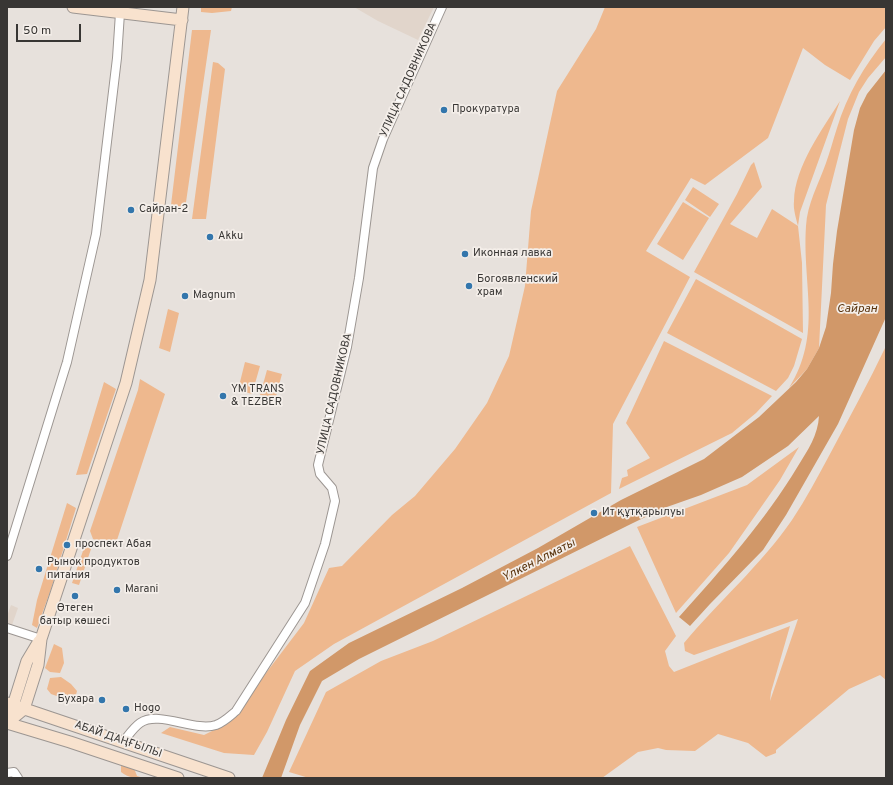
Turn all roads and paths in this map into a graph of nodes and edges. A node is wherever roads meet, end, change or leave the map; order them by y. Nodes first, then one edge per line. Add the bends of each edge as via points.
1 (72, 7) edge
2 (183, 7) edge
3 (442, 7) edge
4 (120, 13) junction
5 (182, 20) junction
6 (7, 556) edge
7 (7, 628) edge
8 (41, 639) junction
9 (10, 704) edge
10 (24, 709) junction
11 (7, 723) edge
12 (124, 742) junction
13 (178, 778) edge
14 (229, 778) edge

1 - 4 main road
2 - 5 main road
3 - 12 street, УЛИЦА САДОВНИКОВА via 386,132 373,168 347,347 318,465 320,474 332,488 336,501 305,603 236,710 224,721 206,727 146,720 139,724
4 - 5 main road
4 - 6 street via 96,234 67,362
5 - 8 main road via 150,280 126,383
7 - 8 street
8 - 9 main road via 27,661
8 - 10 main road via 38,665
9 - 10 main road, АБАЙ ДАҢҒЫЛЫ
9 - 11 main road
10 - 11 main road
10 - 12 main road, АБАЙ ДАҢҒЫЛЫ
11 - 13 main road, АБАЙ ДАҢҒЫЛЫ
12 - 14 main road, АБАЙ ДАҢҒЫЛЫ

